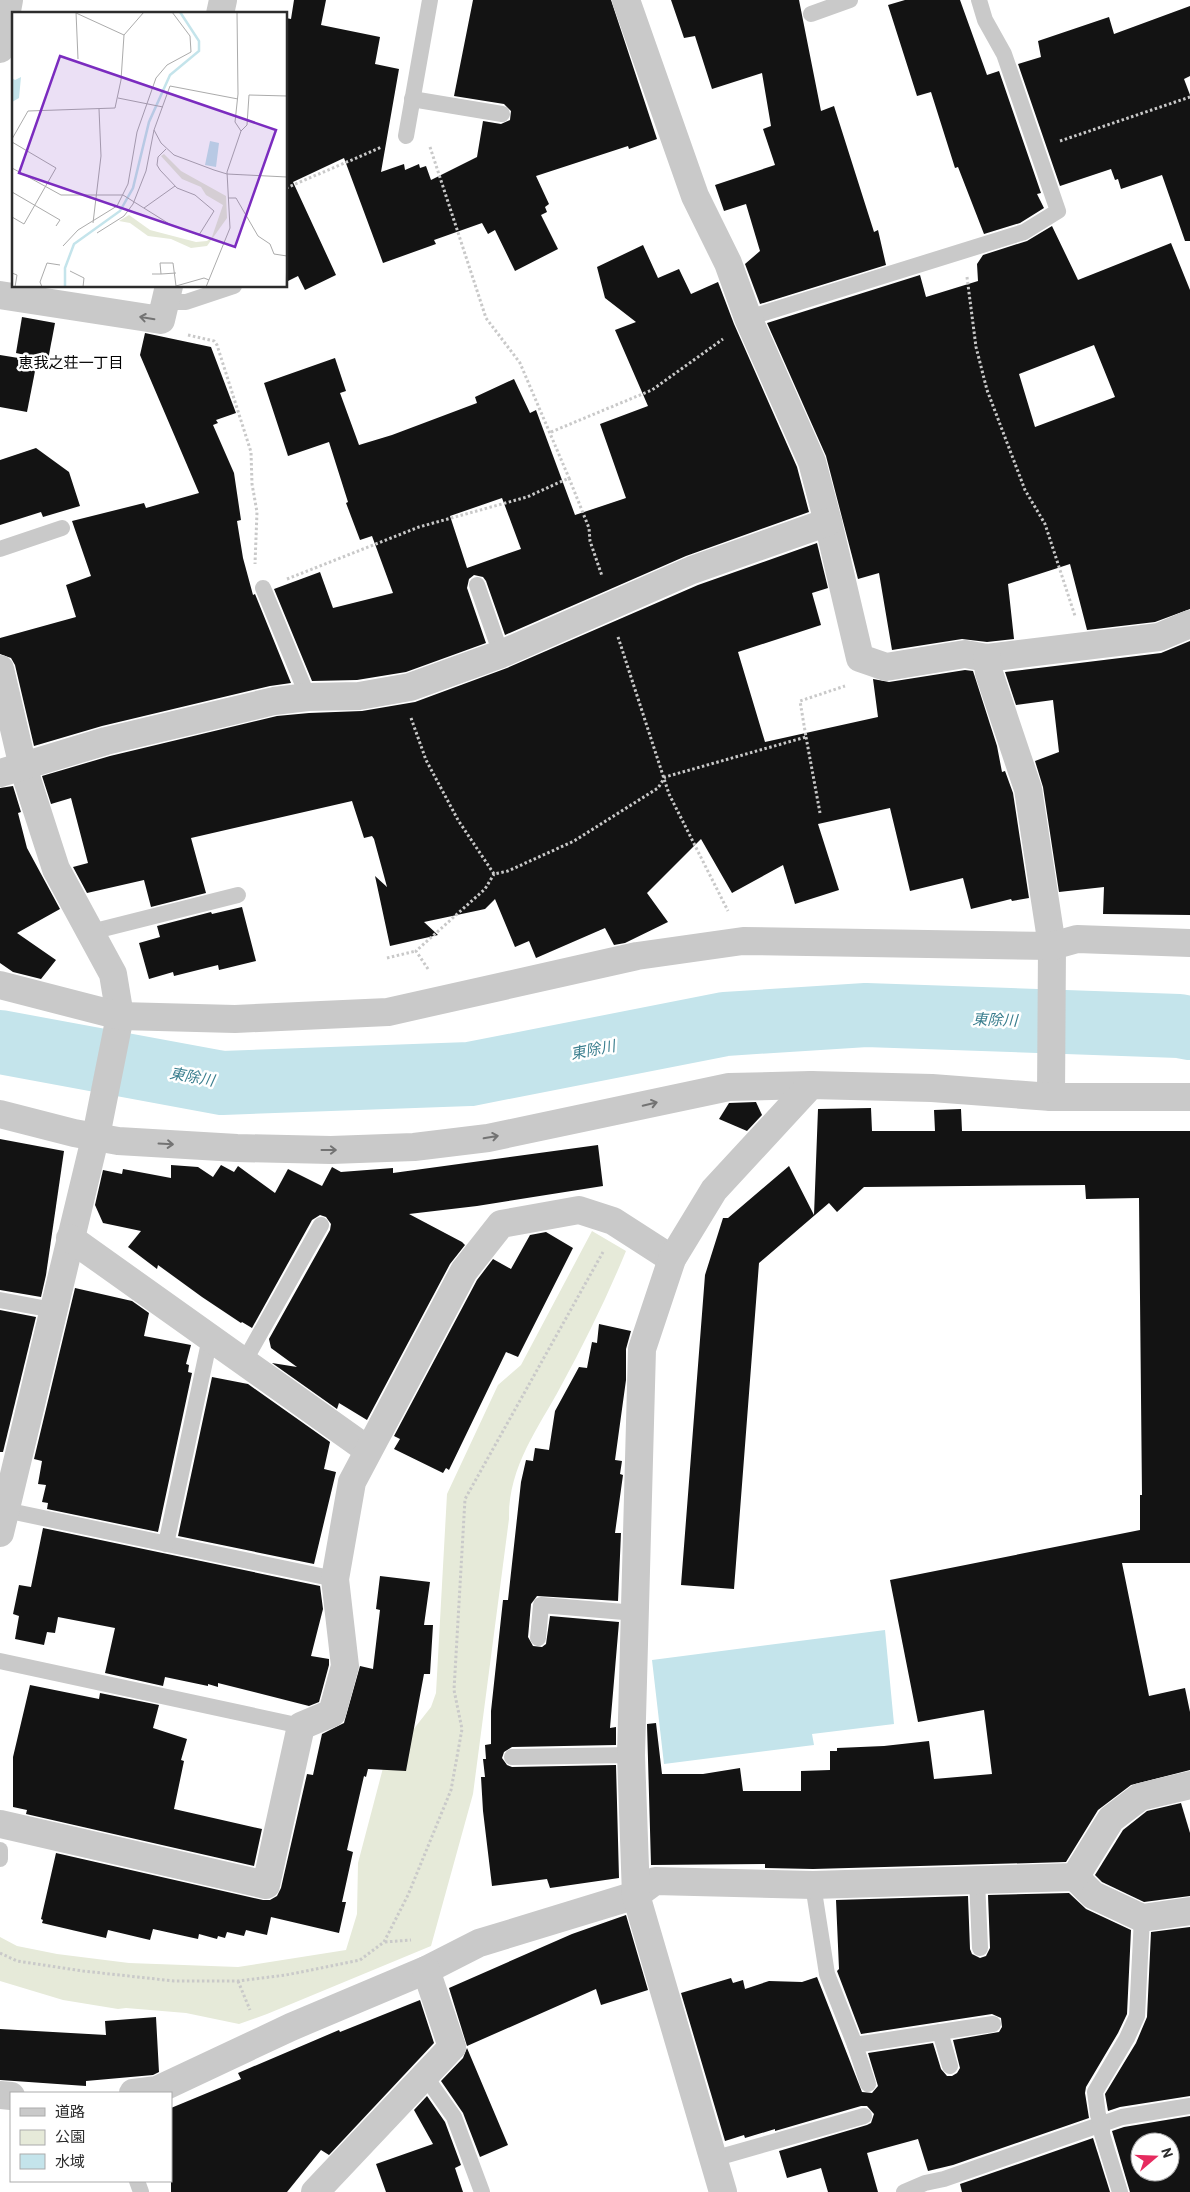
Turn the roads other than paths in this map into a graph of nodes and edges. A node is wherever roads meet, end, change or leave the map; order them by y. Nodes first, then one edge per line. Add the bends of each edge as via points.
1 (9, 0) edge
2 (430, 0) edge
3 (626, 0) edge
4 (850, 0) edge
5 (979, 0) edge
6 (811, 14) dead end
7 (0, 49) edge
8 (412, 99) junction
9 (502, 114) dead end
10 (406, 136) road end
11 (228, 288) edge
12 (168, 294) edge
13 (0, 296) edge
14 (748, 318) junction
15 (828, 522) junction
16 (62, 528) dead end
17 (0, 549) edge
18 (477, 585) dead end
19 (263, 588) dead end
20 (1190, 624) edge
21 (501, 654) junction
22 (987, 658) junction
23 (0, 669) edge
24 (308, 696) junction
25 (12, 770) edge
26 (238, 895) dead end
27 (91, 932) junction
28 (1190, 943) edge
29 (1052, 946) junction
30 (0, 985) edge
31 (120, 1016) junction
32 (811, 1085) junction
33 (1051, 1089) junction
34 (1190, 1097) edge
35 (0, 1114) edge
36 (104, 1135) junction
37 (321, 1225) dead end
38 (70, 1238) junction
39 (672, 1259) junction
40 (0, 1300) edge
41 (53, 1310) junction
42 (210, 1338) junction
43 (244, 1362) junction
44 (368, 1450) junction
45 (3, 1522) edge
46 (166, 1544) junction
47 (335, 1579) junction
48 (636, 1613) junction
49 (538, 1638) dead end
50 (0, 1661) edge
51 (302, 1726) junction
52 (631, 1755) junction
53 (512, 1757) dead end
54 (1190, 1785) edge
55 (0, 1824) edge
56 (0, 1850) edge
57 (0, 1859) edge
58 (1075, 1877) junction
59 (977, 1880) junction
60 (813, 1885) junction
61 (636, 1895) junction
62 (1190, 1911) edge
63 (1142, 1918) junction
64 (980, 1948) dead end
65 (426, 1970) junction
66 (993, 2024) dead end
67 (940, 2032) junction
68 (855, 2045) junction
69 (950, 2066) dead end
70 (425, 2076) junction
71 (868, 2084) dead end
72 (141, 2092) edge
73 (1190, 2106) edge
74 (864, 2116) dead end
75 (1102, 2124) junction
76 (713, 2159) junction
77 (315, 2192) edge
78 (482, 2192) edge
79 (723, 2192) edge
80 (904, 2192) edge
81 (1120, 2192) edge

1 - 7 street
2 - 8 lane
3 - 14 street via 695,196 728,263
4 - 6 lane
5 - 14 lane via 985,20 1004,54 1058,211 1024,232
8 - 9 lane
8 - 10 lane
11 - 12 lane via 186,302
12 -> 13 street via 161,320
14 - 15 street via 812,462
15 - 21 street via 692,570
15 - 22 street via 860,658 886,667 965,654
16 - 17 lane
18 - 21 lane
19 - 24 lane
20 - 22 street via 1159,637
21 - 24 street via 402,689 359,696
22 - 29 street via 989,673 1028,789
23 - 25 street
24 - 25 street via 274,701 106,741
25 - 27 street via 56,869
26 - 27 lane
27 - 31 street via 113,974
28 - 29 street via 1077,939
29 - 31 street via 743,941 637,956 388,1012 235,1019
29 - 33 street
30 - 31 street
31 - 36 street
32 - 33 street
36 -> 32 street via 237,1148 331,1150 414,1147 488,1138 729,1087
32 - 39 street via 714,1190
33 - 34 street
35 - 36 street via 74,1133
36 - 38 street
37 - 43 lane
38 - 41 street
38 - 42 street
39 - 44 street via 613,1221 579,1210 501,1224 464,1271
39 - 48 street via 642,1349
40 - 41 lane
41 - 45 street
42 - 43 street
42 - 46 lane
43 - 44 street
44 - 47 street via 352,1482
45 - 46 lane
46 - 47 lane
47 - 51 street via 345,1666 332,1713
48 - 49 lane via 541,1605
48 - 52 street
50 - 51 lane
51 - 55 street via 266,1885
52 - 53 lane
52 - 61 street
54 - 58 street via 1140,1797 1111,1818
56 - 57 lane
58 - 59 street
58 - 63 street via 1093,1895
59 - 60 street
59 - 64 lane
60 - 61 street via 655,1881
60 - 68 lane via 827,1974
61 - 65 street via 479,1943
61 - 76 street
62 - 63 street
63 - 75 lane via 1136,2016 1127,2038 1095,2092
65 - 70 street via 452,2047
65 - 72 street via 291,2027 157,2090
66 - 67 lane
67 - 68 lane
67 - 69 lane
68 - 71 lane
70 - 77 street
70 - 78 lane via 454,2117
73 - 75 lane via 1122,2117
74 - 76 lane
75 - 80 lane
75 - 81 lane via 1102,2134
76 - 79 street

